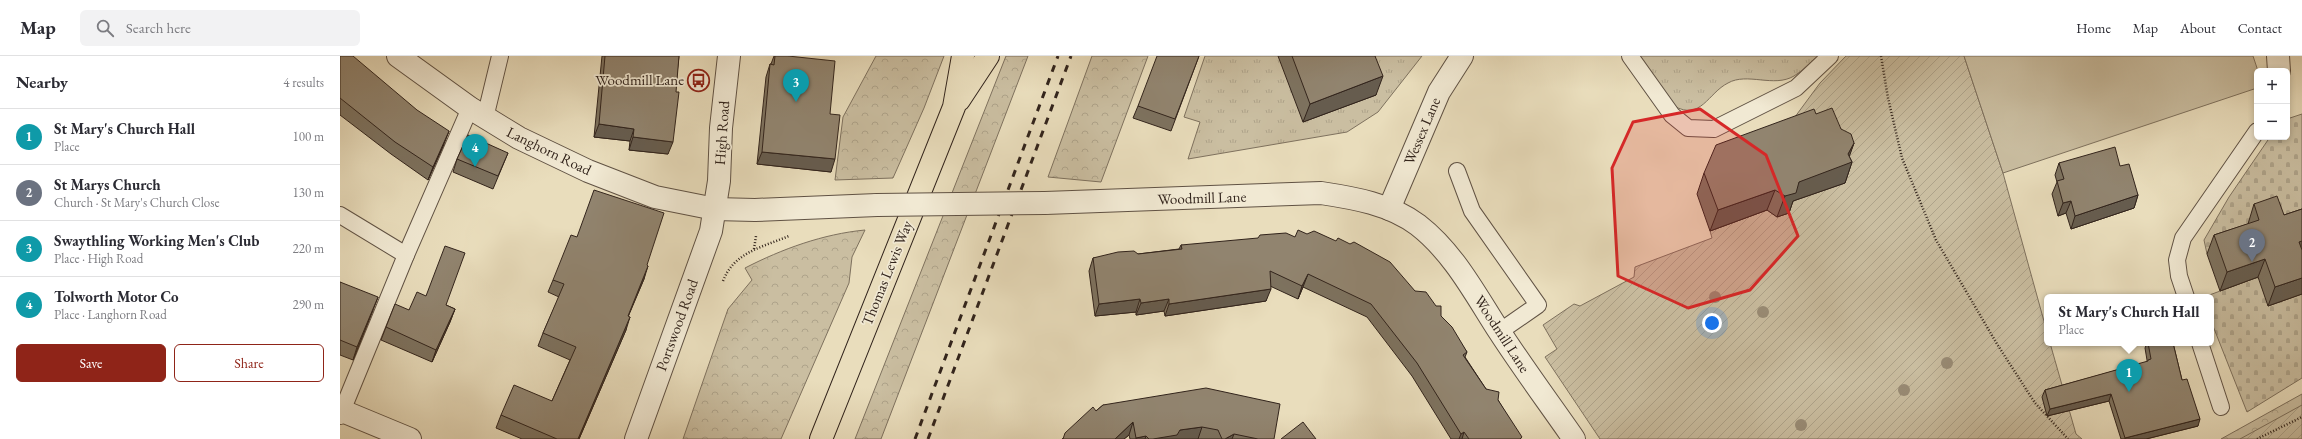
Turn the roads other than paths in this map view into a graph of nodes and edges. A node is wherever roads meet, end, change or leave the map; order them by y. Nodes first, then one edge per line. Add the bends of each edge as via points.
1 (398, 56) edge
2 (500, 56) edge
3 (729, 56) edge
4 (963, 56) edge
5 (988, 56) edge
6 (1462, 56) edge
7 (1630, 56) edge
8 (1830, 56) edge
9 (2278, 56) edge
10 (2279, 68) edge
11 (954, 107) junction
12 (478, 113) junction
13 (2254, 135) edge
14 (1457, 171) dead end
15 (1389, 209) junction
16 (716, 210) junction
17 (340, 215) edge
18 (406, 255) junction
19 (2185, 294) edge
20 (1499, 332) junction
21 (2201, 346) edge
22 (2221, 407) dead end
23 (341, 412) edge
24 (410, 439) edge
25 (636, 439) edge
26 (821, 439) edge
27 (1574, 439) edge

1 - 12 street, Langhorn Road
2 - 12 lane
3 - 16 street, High Road
4 - 11 main road, Thomas Lewis Way
5 - 11 main road, Thomas Lewis Way
6 - 15 street, Wessex Lane via 1439,92
7 - 8 lane via 1672,114 1688,128 1714,129 1796,88
9 - 10 street
11 - 26 main road, Thomas Lewis Way
12 - 16 street, Langhorn Road via 548,153 628,187 655,197
12 - 18 lane
13 - 19 lane via 2183,238 2178,260 2179,276
14 - 20 lane via 1472,211 1538,305
15 - 16 street, Woodmill Lane, bridge via 1357,198 1321,193 1045,203
15 - 20 street, Woodmill Lane via 1418,225 1443,249
16 - 25 street, Portswood Road via 690,292
17 - 18 lane
18 - 23 lane
20 - 27 street, Woodmill Lane
21 - 22 lane
23 - 24 street

